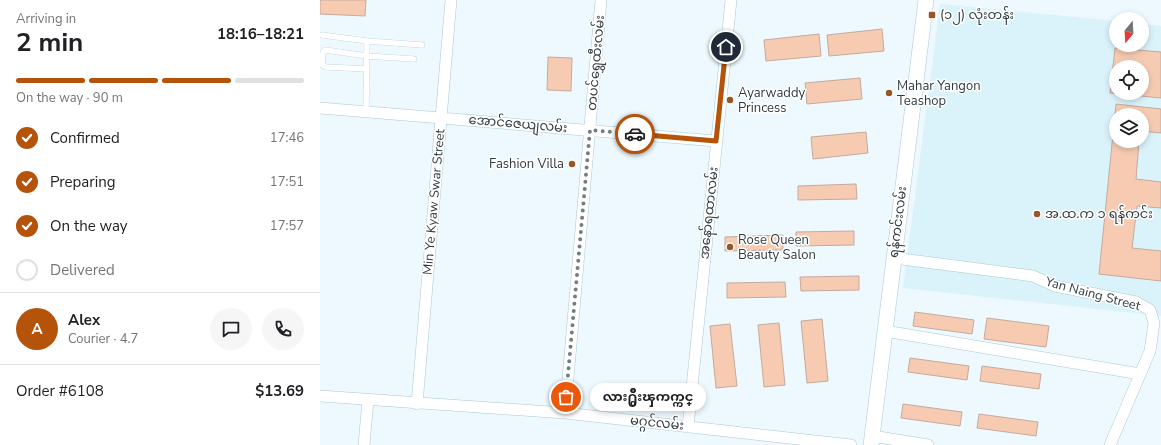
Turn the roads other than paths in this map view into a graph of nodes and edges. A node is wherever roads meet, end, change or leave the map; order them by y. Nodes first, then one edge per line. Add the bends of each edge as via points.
1 (451, 0) edge
2 (601, 0) edge
3 (731, 0) edge
4 (926, 0) edge
5 (322, 35) dead end
6 (367, 40) junction
7 (422, 45) dead end
8 (367, 56) junction
9 (414, 58) dead end
10 (367, 69) junction
11 (320, 108) edge
12 (366, 112) junction
13 (441, 118) junction
14 (590, 130) junction
15 (716, 141) junction
16 (894, 258) junction
17 (885, 331) junction
18 (1140, 374) junction
19 (320, 396) edge
20 (368, 400) junction
21 (417, 404) junction
22 (565, 413) junction
23 (688, 427) junction
24 (872, 441) edge
25 (364, 445) edge
26 (851, 445) edge
27 (928, 445) edge
28 (1110, 445) edge

1 - 13 street, Min Ye Kyaw Swar Street
2 - 14 street, တပင်ရွှေထီးလမ်း
3 - 15 street, အနော်ရထာလမ်း
4 - 16 main road, ရန်ကင်းလမ်း
5 - 6 lane
6 - 7 lane
6 - 8 lane
8 - 9 lane
8 - 10 lane
8 - 10 lane via 325,50 322,65
10 - 12 lane
11 - 12 street, အောင်ဇေယျလမ်း
12 - 13 street, အောင်ဇေယျလမ်း
13 - 14 street, အောင်ဇေယျလမ်း
13 - 21 street, Min Ye Kyaw Swar Street
14 - 15 street, အောင်ဇေယျလမ်း
14 - 22 street, တပင်ရွှေထီးလမ်း
15 - 23 street, အနော်ရထာလမ်း
16 - 17 main road, ရန်ကင်းလမ်း
16 - 18 street, Yan Naing Street via 1033,276 1054,286 1136,302 1150,310 1154,323 1150,351
17 - 18 street
17 - 24 main road, ရန်ကင်းလမ်း
18 - 28 street, Yan Naing Street
19 - 20 street, မဂ္ဂင်လမ်း
20 - 21 street, မဂ္ဂင်လမ်း
20 - 25 street
21 - 22 street, မဂ္ဂင်လမ်း
22 - 23 street, မဂ္ဂင်လမ်း
23 - 26 street, မဂ္ဂင်လမ်း
24 - 27 street

